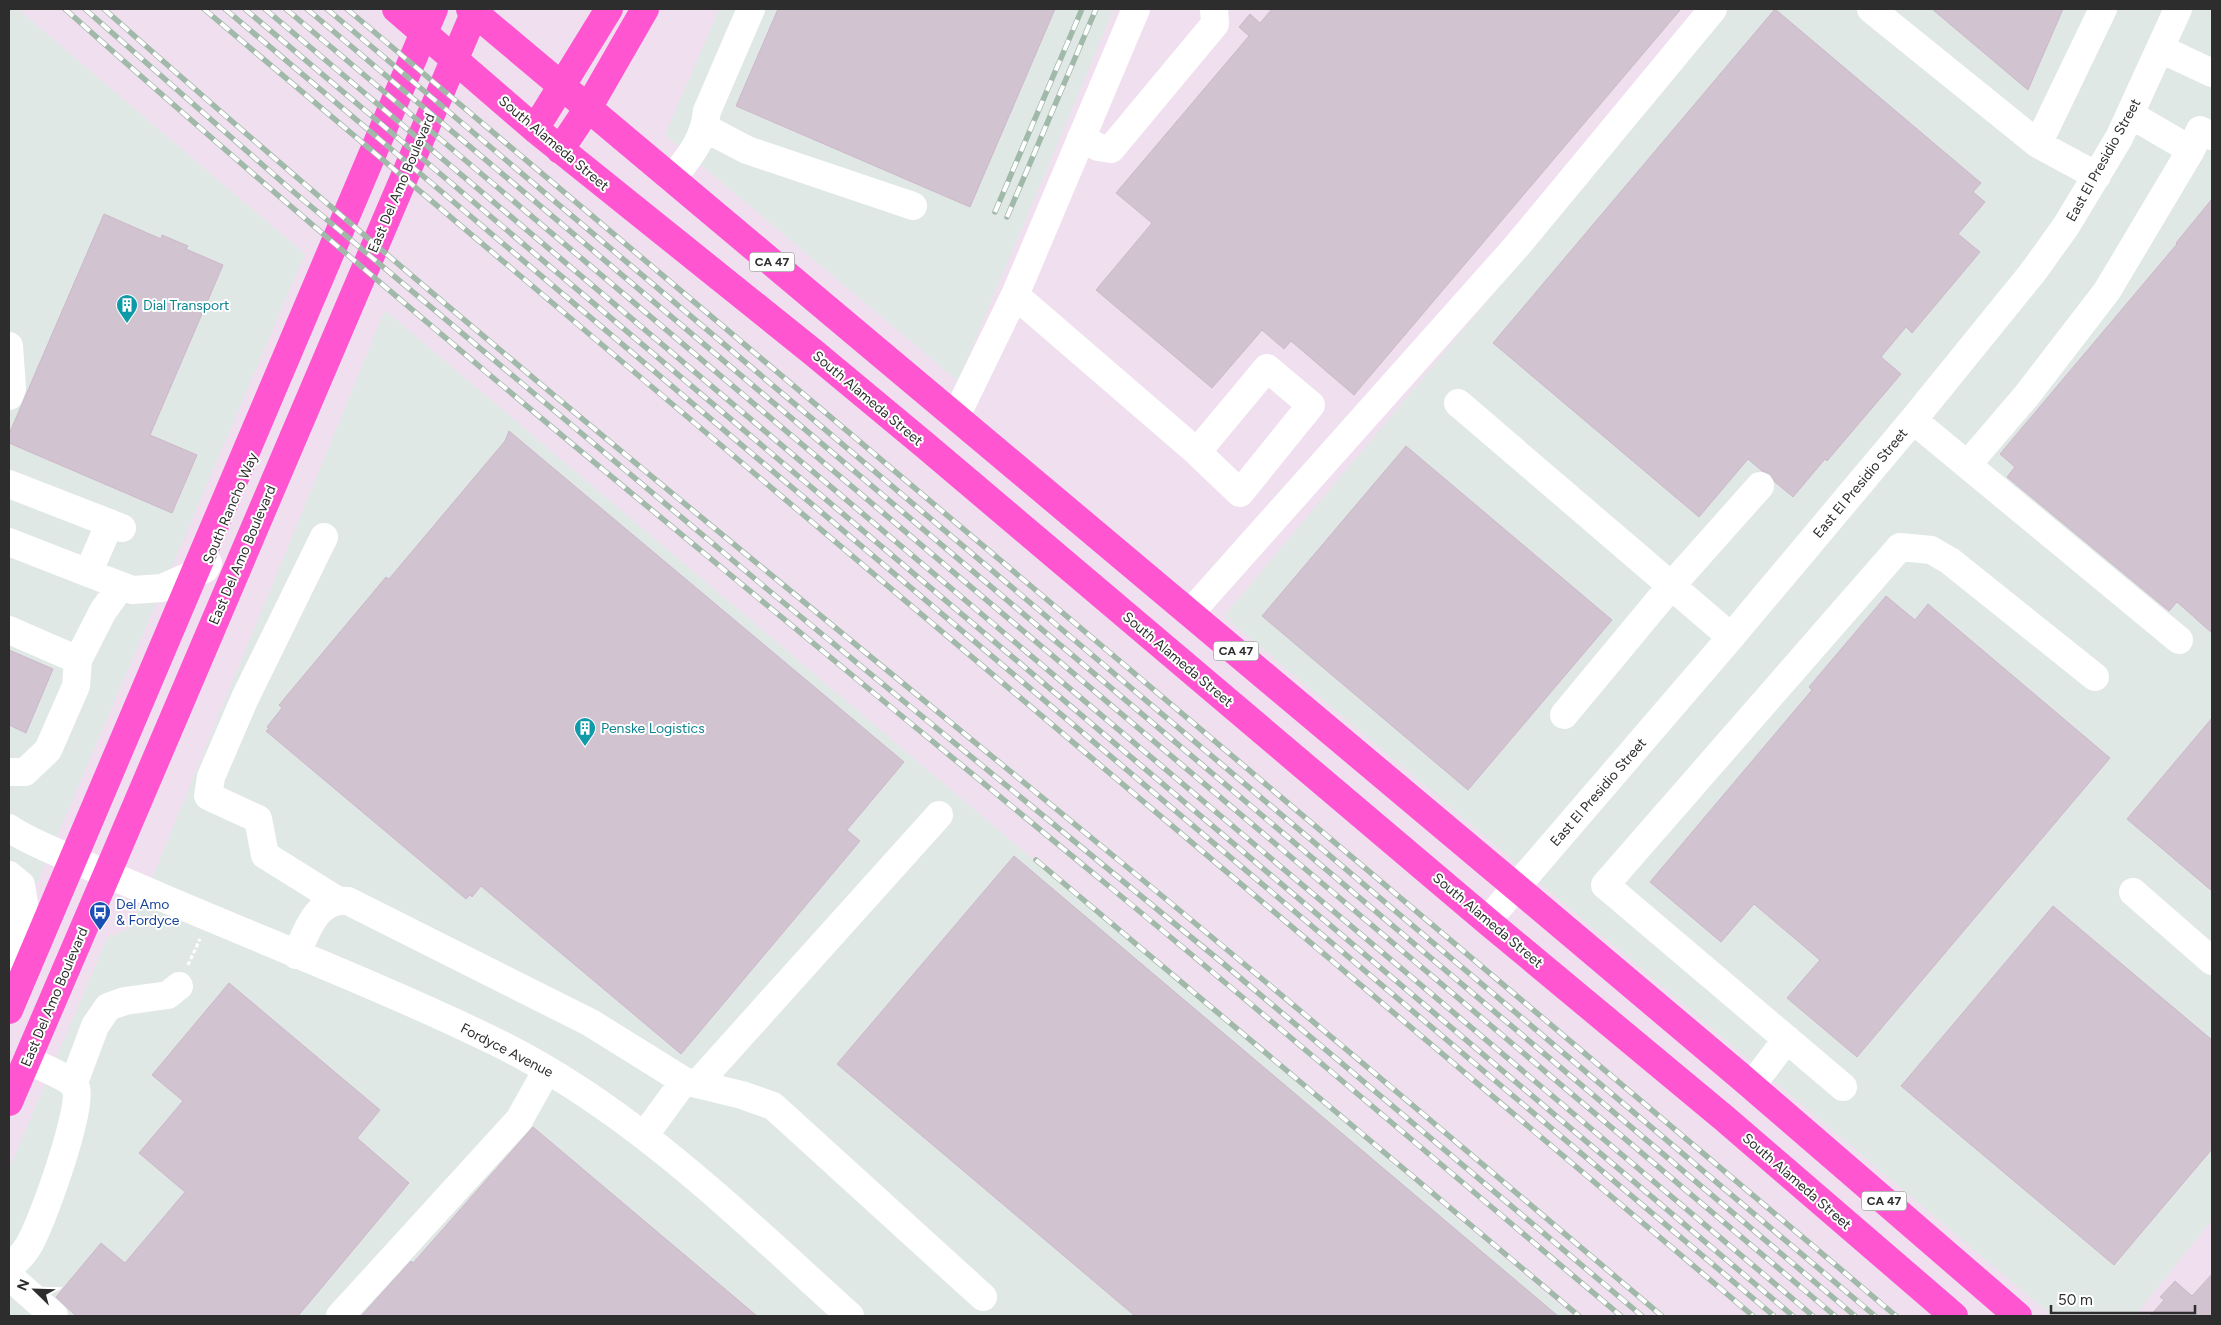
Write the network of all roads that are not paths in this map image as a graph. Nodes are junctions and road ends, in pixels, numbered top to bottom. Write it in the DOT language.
graph roads {
  1 [pos="396,9"];
  2 [pos="434,9"];
  3 [pos="470,9"];
  4 [pos="476,9"];
  5 [pos="609,9"];
  6 [pos="645,9"];
  7 [pos="751,9"];
  8 [pos="1136,9"];
  9 [pos="1214,9"];
  10 [pos="1713,9"];
  11 [pos="1871,9"];
  12 [pos="2104,9"];
  13 [pos="2178,9"];
  14 [pos="2161,49"];
  15 [pos="2212,73"];
  16 [pos="563,86"];
  17 [pos="588,108"];
  18 [pos="2130,115"];
  19 [pos="705,128"];
  20 [pos="535,130"];
  21 [pos="1081,138"];
  22 [pos="2038,144"];
  23 [pos="560,150"];
  24 [pos="2195,152"];
  25 [pos="2097,176"];
  26 [pos="672,179"];
  27 [pos="913,206"];
  28 [pos="1015,295"];
  29 [pos="9,346"];
  30 [pos="294,367"];
  31 [pos="9,396"];
  32 [pos="1458,403"];
  33 [pos="956,416"];
  34 [pos="1913,420"];
  35 [pos="926,446"];
  36 [pos="1197,452"];
  37 [pos="1968,464"];
  38 [pos="9,484"];
  39 [pos="1760,486"];
  40 [pos="324,537"];
  41 [pos="9,542"];
  42 [pos="88,573"];
  43 [pos="121,586"];
  44 [pos="1671,586"];
  45 [pos="1190,612"];
  46 [pos="9,630"];
  47 [pos="1731,637"];
  48 [pos="2179,640"];
  49 [pos="78,660"];
  50 [pos="2095,677"];
  51 [pos="1564,715"];
  52 [pos="9,772"];
  53 [pos="939,815"];
  54 [pos="9,828"];
  55 [pos="73,860"];
  56 [pos="108,874"];
  57 [pos="9,875"];
  58 [pos="1516,887"];
  59 [pos="2133,892"];
  60 [pos="337,900"];
  61 [pos="1487,921"];
  62 [pos="296,955"];
  63 [pos="2212,961"];
  64 [pos="21,981"];
  65 [pos="179,986"];
  66 [pos="9,1010"];
  67 [pos="1787,1039"];
  68 [pos="27,1060"];
  69 [pos="547,1070"];
  70 [pos="690,1083"];
  71 [pos="73,1085"];
  72 [pos="1751,1086"];
  73 [pos="1844,1087"];
  74 [pos="9,1102"];
  75 [pos="1724,1118"];
  76 [pos="644,1136"];
  77 [pos="9,1268"];
  78 [pos="9,1276"];
  79 [pos="983,1297"];
  80 [pos="54,1316"];
  81 [pos="340,1316"];
  82 [pos="850,1316"];
  83 [pos="1954,1316"];
  84 [pos="2018,1316"];
  1 -- 20 [label="main road, South Alameda Street / CA 47"];
  2 -- 55 [label="main road"];
  3 -- 16 [label="main road, CA 47"];
  4 -- 56 [label="main road, East Del Amo Boulevard"];
  5 -- 16 [label="main road"];
  6 -- 17 [label="main road"];
  7 -- 19 [label="street"];
  8 -- 21 [label="street"];
  9 -- 21 [label="street"];
  10 -- 45 [label="street"];
  11 -- 22 [label="street"];
  12 -- 22 [label="street"];
  13 -- 14 [label="street, East El Presidio Street"];
  14 -- 15 [label="street"];
  14 -- 18 [label="street, East El Presidio Street"];
  16 -- 17 [label="main road, CA 47"];
  16 -- 20 [label="main road"];
  17 -- 23 [label="main road"];
  17 -- 26 [label="main road, CA 47"];
  18 -- 24 [label="street"];
  18 -- 25 [label="street, East El Presidio Street"];
  19 -- 26 [label="street"];
  19 -- 27 [label="street"];
  20 -- 23 [label="main road, South Alameda Street / CA 47"];
  21 -- 28 [label="street"];
  22 -- 25 [label="street"];
  23 -- 35 [label="main road, South Alameda Street / CA 47"];
  24 -- 37 [label="street"];
  25 -- 34 [label="street, East El Presidio Street"];
  26 -- 33 [label="main road, CA 47"];
  28 -- 33 [label="street"];
  28 -- 36 [label="street"];
  29 -- 31 [label="street"];
  30 -- 43 [label="street, South Rancho Way"];
  32 -- 44 [label="street"];
  33 -- 35 [label="main road"];
  33 -- 45 [label="main road, CA 47"];
  34 -- 37 [label="street"];
  34 -- 47 [label="street, East El Presidio Street"];
  35 -- 61 [label="main road, South Alameda Street / CA 47"];
  37 -- 48 [label="street"];
  38 -- 42 [label="street"];
  39 -- 44 [label="street"];
  40 -- 60 [label="street"];
  41 -- 42 [label="street, South Rancho Way"];
  42 -- 43 [label="street, South Rancho Way"];
  43 -- 49 [label="street"];
  44 -- 47 [label="street"];
  44 -- 51 [label="street"];
  45 -- 58 [label="main road, CA 47"];
  46 -- 49 [label="street"];
  47 -- 58 [label="street, East El Presidio Street"];
  49 -- 52 [label="street"];
  50 -- 67 [label="street"];
  53 -- 70 [label="street"];
  54 -- 55 [label="street, Fordyce Avenue"];
  55 -- 56 [label="street, Fordyce Avenue"];
  55 -- 64 [label="main road"];
  56 -- 62 [label="street, Fordyce Avenue"];
  56 -- 68 [label="main road, East Del Amo Boulevard"];
  57 -- 64 [label="street"];
  58 -- 61 [label="street, East El Presidio Street"];
  58 -- 72 [label="main road, CA 47"];
  59 -- 63 [label="street"];
  60 -- 62 [label="street"];
  60 -- 70 [label="street"];
  61 -- 75 [label="main road, South Alameda Street / CA 47"];
  62 -- 69 [label="street, Fordyce Avenue"];
  64 -- 66 [label="main road"];
  65 -- 71 [label="street"];
  67 -- 72 [label="street"];
  67 -- 73 [label="street"];
  68 -- 71 [label="street"];
  68 -- 74 [label="main road, East Del Amo Boulevard"];
  69 -- 76 [label="street, Fordyce Avenue"];
  69 -- 81 [label="street"];
  70 -- 76 [label="street"];
  70 -- 79 [label="street"];
  71 -- 77 [label="street"];
  72 -- 75 [label="main road"];
  72 -- 84 [label="main road, CA 47"];
  75 -- 83 [label="main road, South Alameda Street / CA 47"];
  76 -- 82 [label="street, Fordyce Avenue"];
  78 -- 80 [label="street"];
}
